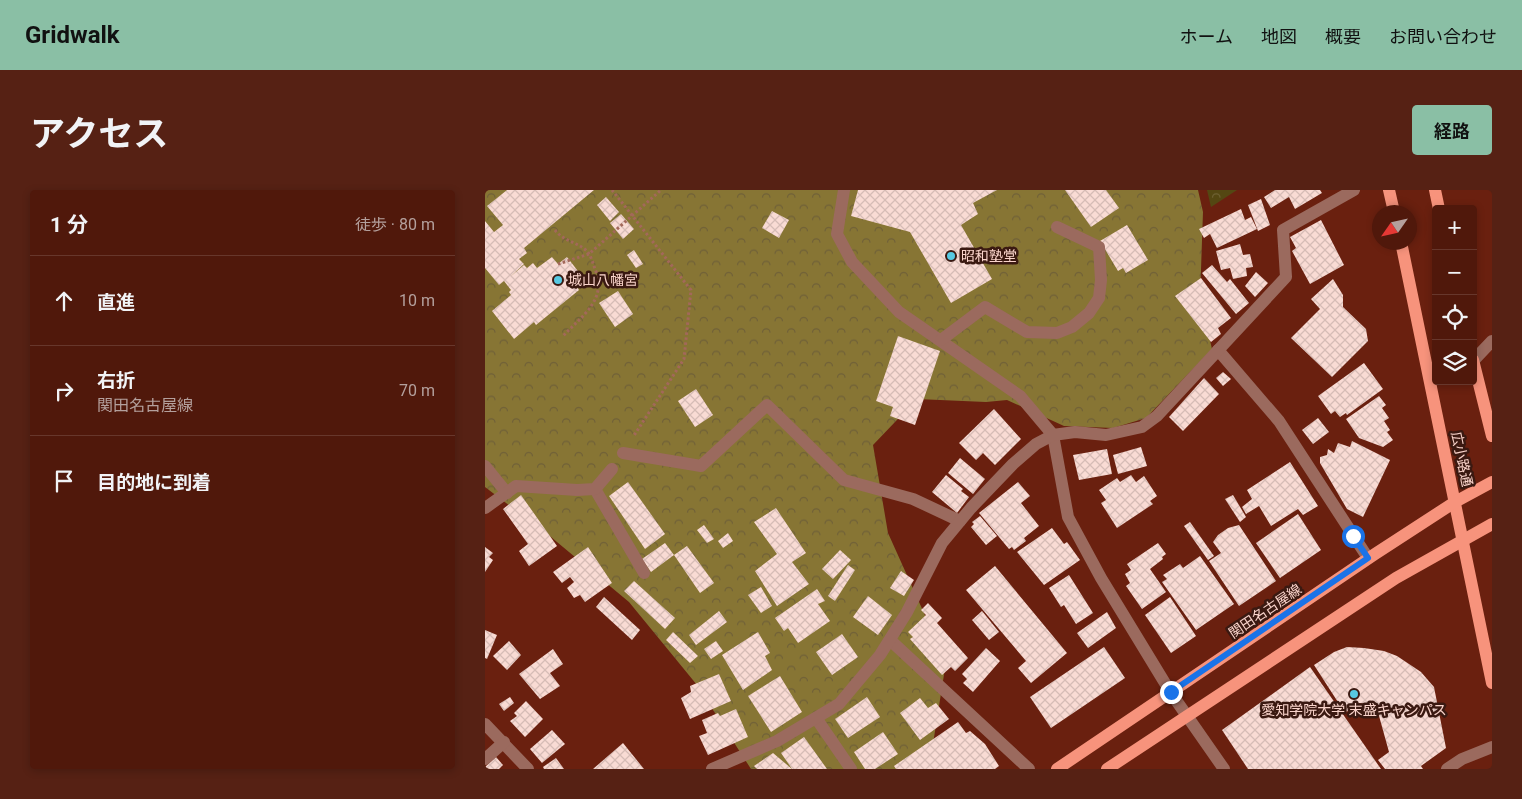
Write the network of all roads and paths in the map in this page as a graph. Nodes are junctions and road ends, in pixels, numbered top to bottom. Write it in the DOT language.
graph roads {
  1 [pos="613,190"];
  2 [pos="661,190"];
  3 [pos="844,190"];
  4 [pos="1354,190"];
  5 [pos="1389,190"];
  6 [pos="1435,190"];
  7 [pos="1392,205"];
  8 [pos="1438,205"];
  9 [pos="633,215"];
  10 [pos="1057,227"];
  11 [pos="555,230"];
  12 [pos="1403,250"];
  13 [pos="589,254"];
  14 [pos="558,264"];
  15 [pos="563,336"];
  16 [pos="941,340"];
  17 [pos="1492,341"];
  18 [pos="1219,350"];
  19 [pos="1477,356"];
  20 [pos="1477,376"];
  21 [pos="1053,435"];
  22 [pos="1492,436"];
  23 [pos="623,453"];
  24 [pos="485,466"];
  25 [pos="612,469"];
  26 [pos="1492,482"];
  27 [pos="595,489"];
  28 [pos="507,493"];
  29 [pos="1455,502"];
  30 [pos="485,508"];
  31 [pos="960,521"];
  32 [pos="1492,524"];
  33 [pos="1462,540"];
  34 [pos="1368,558"];
  35 [pos="644,573"];
  36 [pos="890,640"];
  37 [pos="1492,682"];
  38 [pos="1171,692"];
  39 [pos="1187,715"];
  40 [pos="816,718"];
  41 [pos="485,724"];
  42 [pos="504,742"];
  43 [pos="1492,747"];
  44 [pos="485,759"];
  45 [pos="528,769"];
  46 [pos="712,769"];
  47 [pos="851,769"];
  48 [pos="1029,769"];
  49 [pos="1057,769"];
  50 [pos="1107,769"];
  51 [pos="1224,769"];
  52 [pos="1447,769"];
  1 -- 9 [label="path"];
  2 -- 9 [label="path"];
  3 -- 16 [label="street"];
  4 -- 18 [label="street"];
  5 -- 7 [label="main road"];
  6 -- 8 [label="main road"];
  9 -- 13 [label="path"];
  9 -- 23 [label="path"];
  10 -- 16 [label="street"];
  11 -- 13 [label="path"];
  12 -- 29 [label="main road, 広小路通"];
  13 -- 14 [label="path"];
  13 -- 15 [label="path"];
  16 -- 21 [label="street"];
  17 -- 19 [label="street"];
  18 -- 21 [label="street"];
  18 -- 34 [label="street"];
  20 -- 22 [label="main road"];
  21 -- 31 [label="street"];
  21 -- 38 [label="street"];
  23 -- 31 [label="street"];
  24 -- 28 [label="street"];
  25 -- 27 [label="street"];
  26 -- 29 [label="main road, 関田名古屋線"];
  27 -- 28 [label="street"];
  27 -- 35 [label="street"];
  28 -- 30 [label="street"];
  29 -- 33 [label="main road, 広小路通"];
  29 -- 34 [label="main road, 関田名古屋線"];
  31 -- 36 [label="street"];
  32 -- 33 [label="main road"];
  33 -- 37 [label="main road, 広小路通"];
  33 -- 39 [label="main road"];
  34 -- 38 [label="main road, 関田名古屋線"];
  36 -- 40 [label="street"];
  36 -- 48 [label="street"];
  38 -- 39 [label="street"];
  38 -- 49 [label="main road, 関田名古屋線"];
  39 -- 50 [label="main road"];
  39 -- 51 [label="street"];
  40 -- 46 [label="street"];
  40 -- 47 [label="street"];
  41 -- 42 [label="street"];
  42 -- 44 [label="street"];
  42 -- 45 [label="street"];
  43 -- 52 [label="street"];
}
